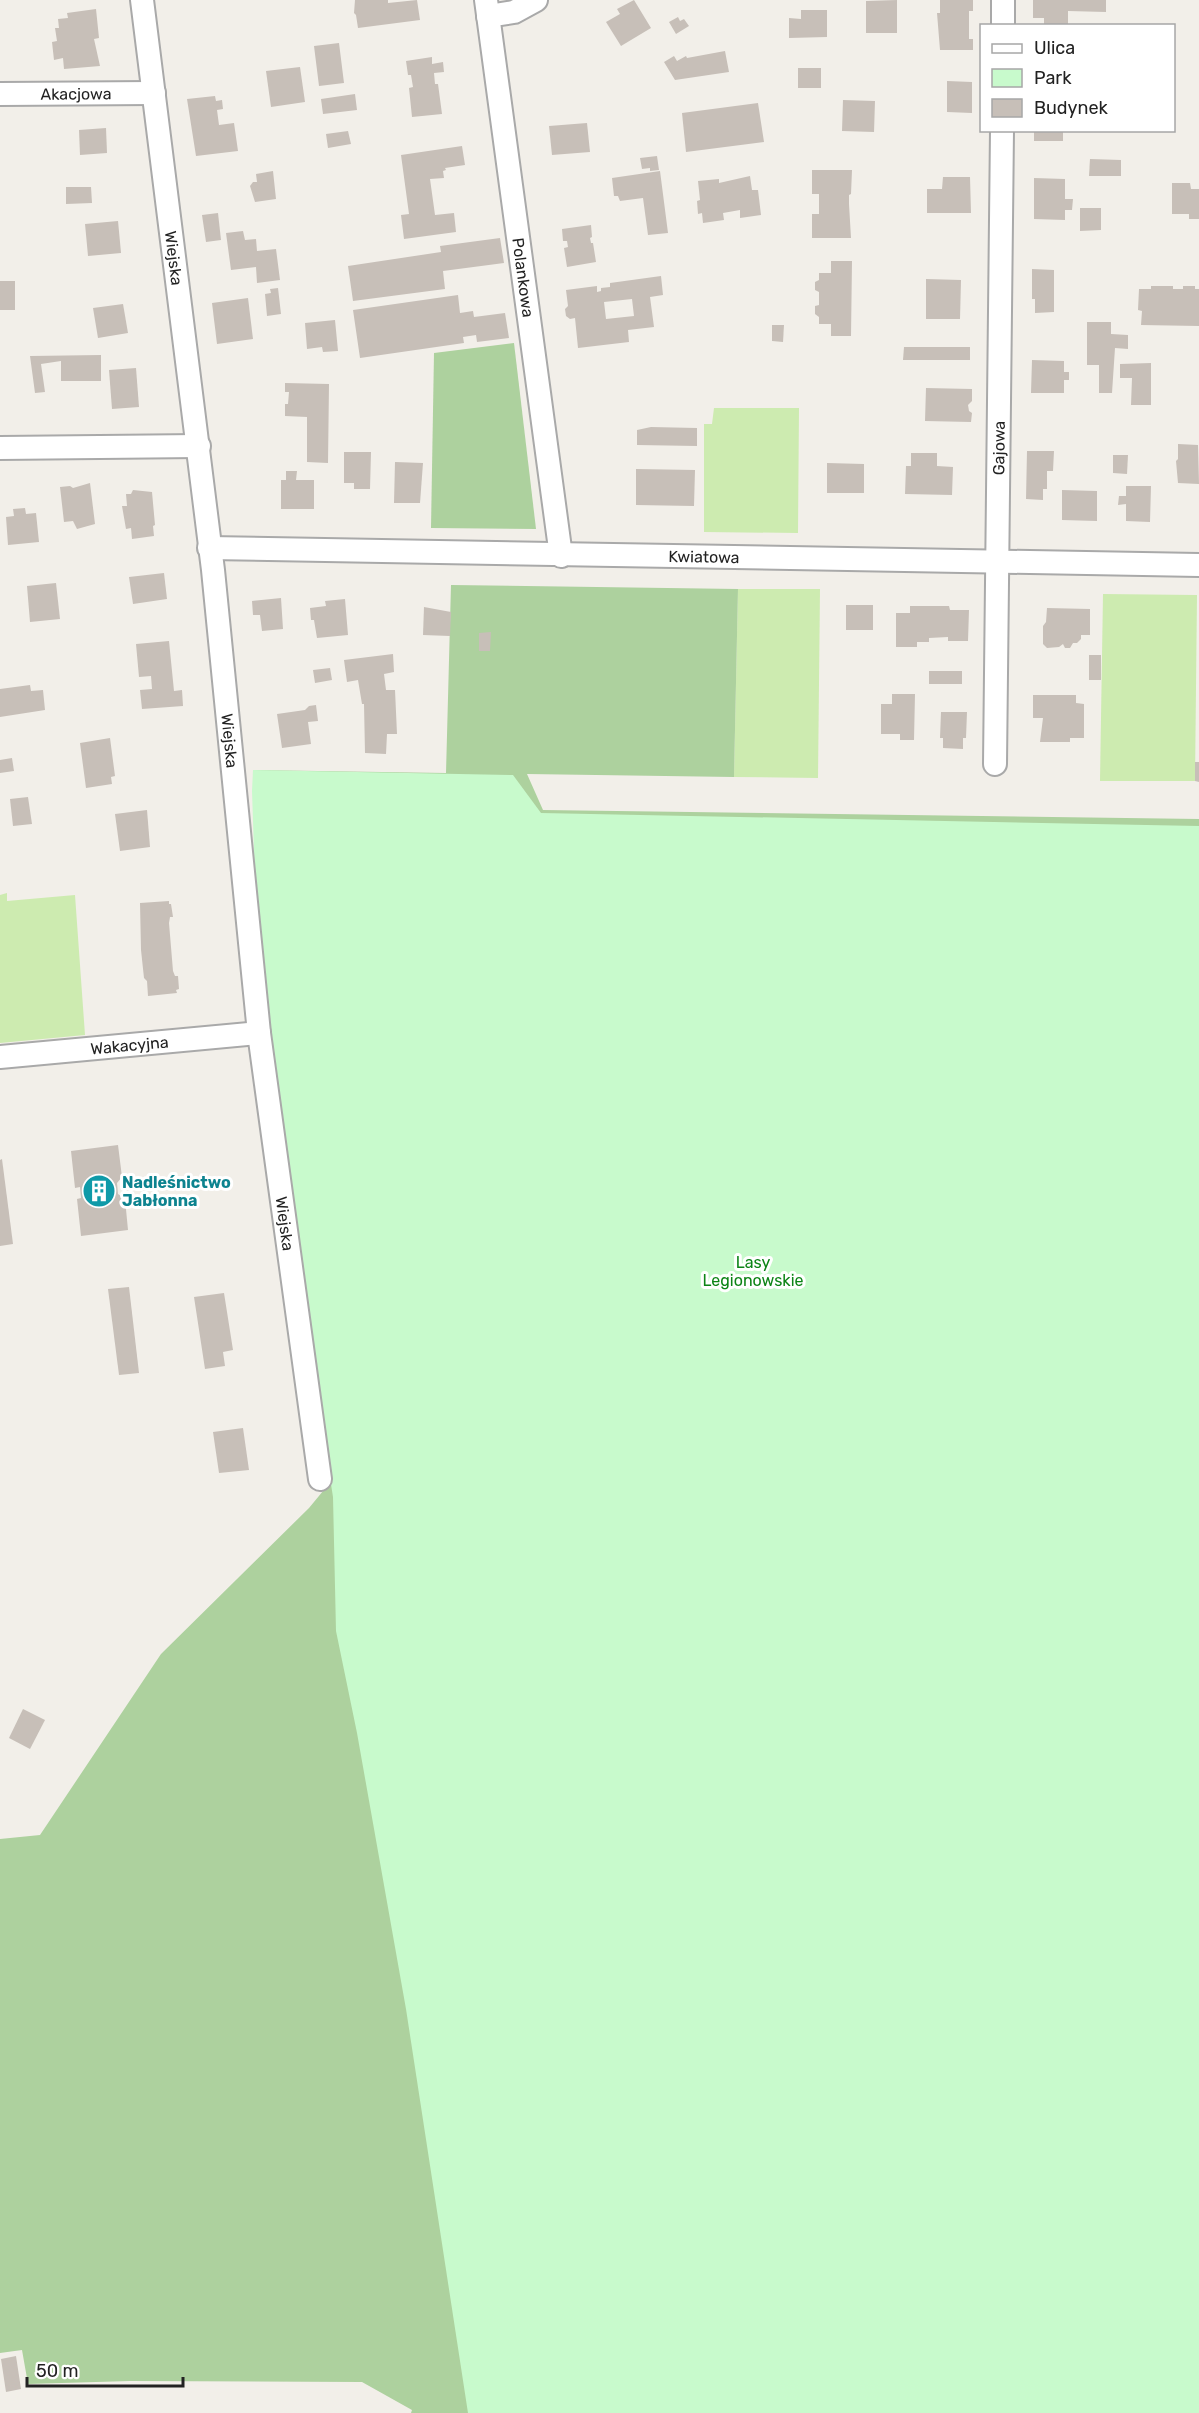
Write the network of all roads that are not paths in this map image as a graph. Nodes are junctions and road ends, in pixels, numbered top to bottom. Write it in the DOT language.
graph roads {
  1 [pos="142,0"];
  2 [pos="536,0"];
  3 [pos="1003,0"];
  4 [pos="487,8"];
  5 [pos="1003,24"];
  6 [pos="154,93"];
  7 [pos="0,94"];
  8 [pos="1002,132"];
  9 [pos="199,446"];
  10 [pos="0,448"];
  11 [pos="209,548"];
  12 [pos="561,556"];
  13 [pos="998,561"];
  14 [pos="1199,565"];
  15 [pos="995,764"];
  16 [pos="259,1033"];
  17 [pos="0,1057"];
  18 [pos="320,1479"];
  1 -- 6 [label="street, Wiejska"];
  2 -- 4 [label="street"];
  3 -- 5 [label="street"];
  4 -- 12 [label="street, Polankowa"];
  6 -- 7 [label="street, Akacjowa"];
  6 -- 9 [label="street, Wiejska"];
  8 -- 13 [label="street, Gajowa"];
  9 -- 10 [label="street"];
  9 -- 11 [label="street, Wiejska"];
  11 -- 12 [label="street, Kwiatowa"];
  11 -- 16 [label="street, Wiejska"];
  12 -- 13 [label="street, Kwiatowa"];
  13 -- 14 [label="street, Kwiatowa"];
  13 -- 15 [label="street, Gajowa"];
  16 -- 17 [label="street, Wakacyjna"];
  16 -- 18 [label="street, Wiejska"];
}
